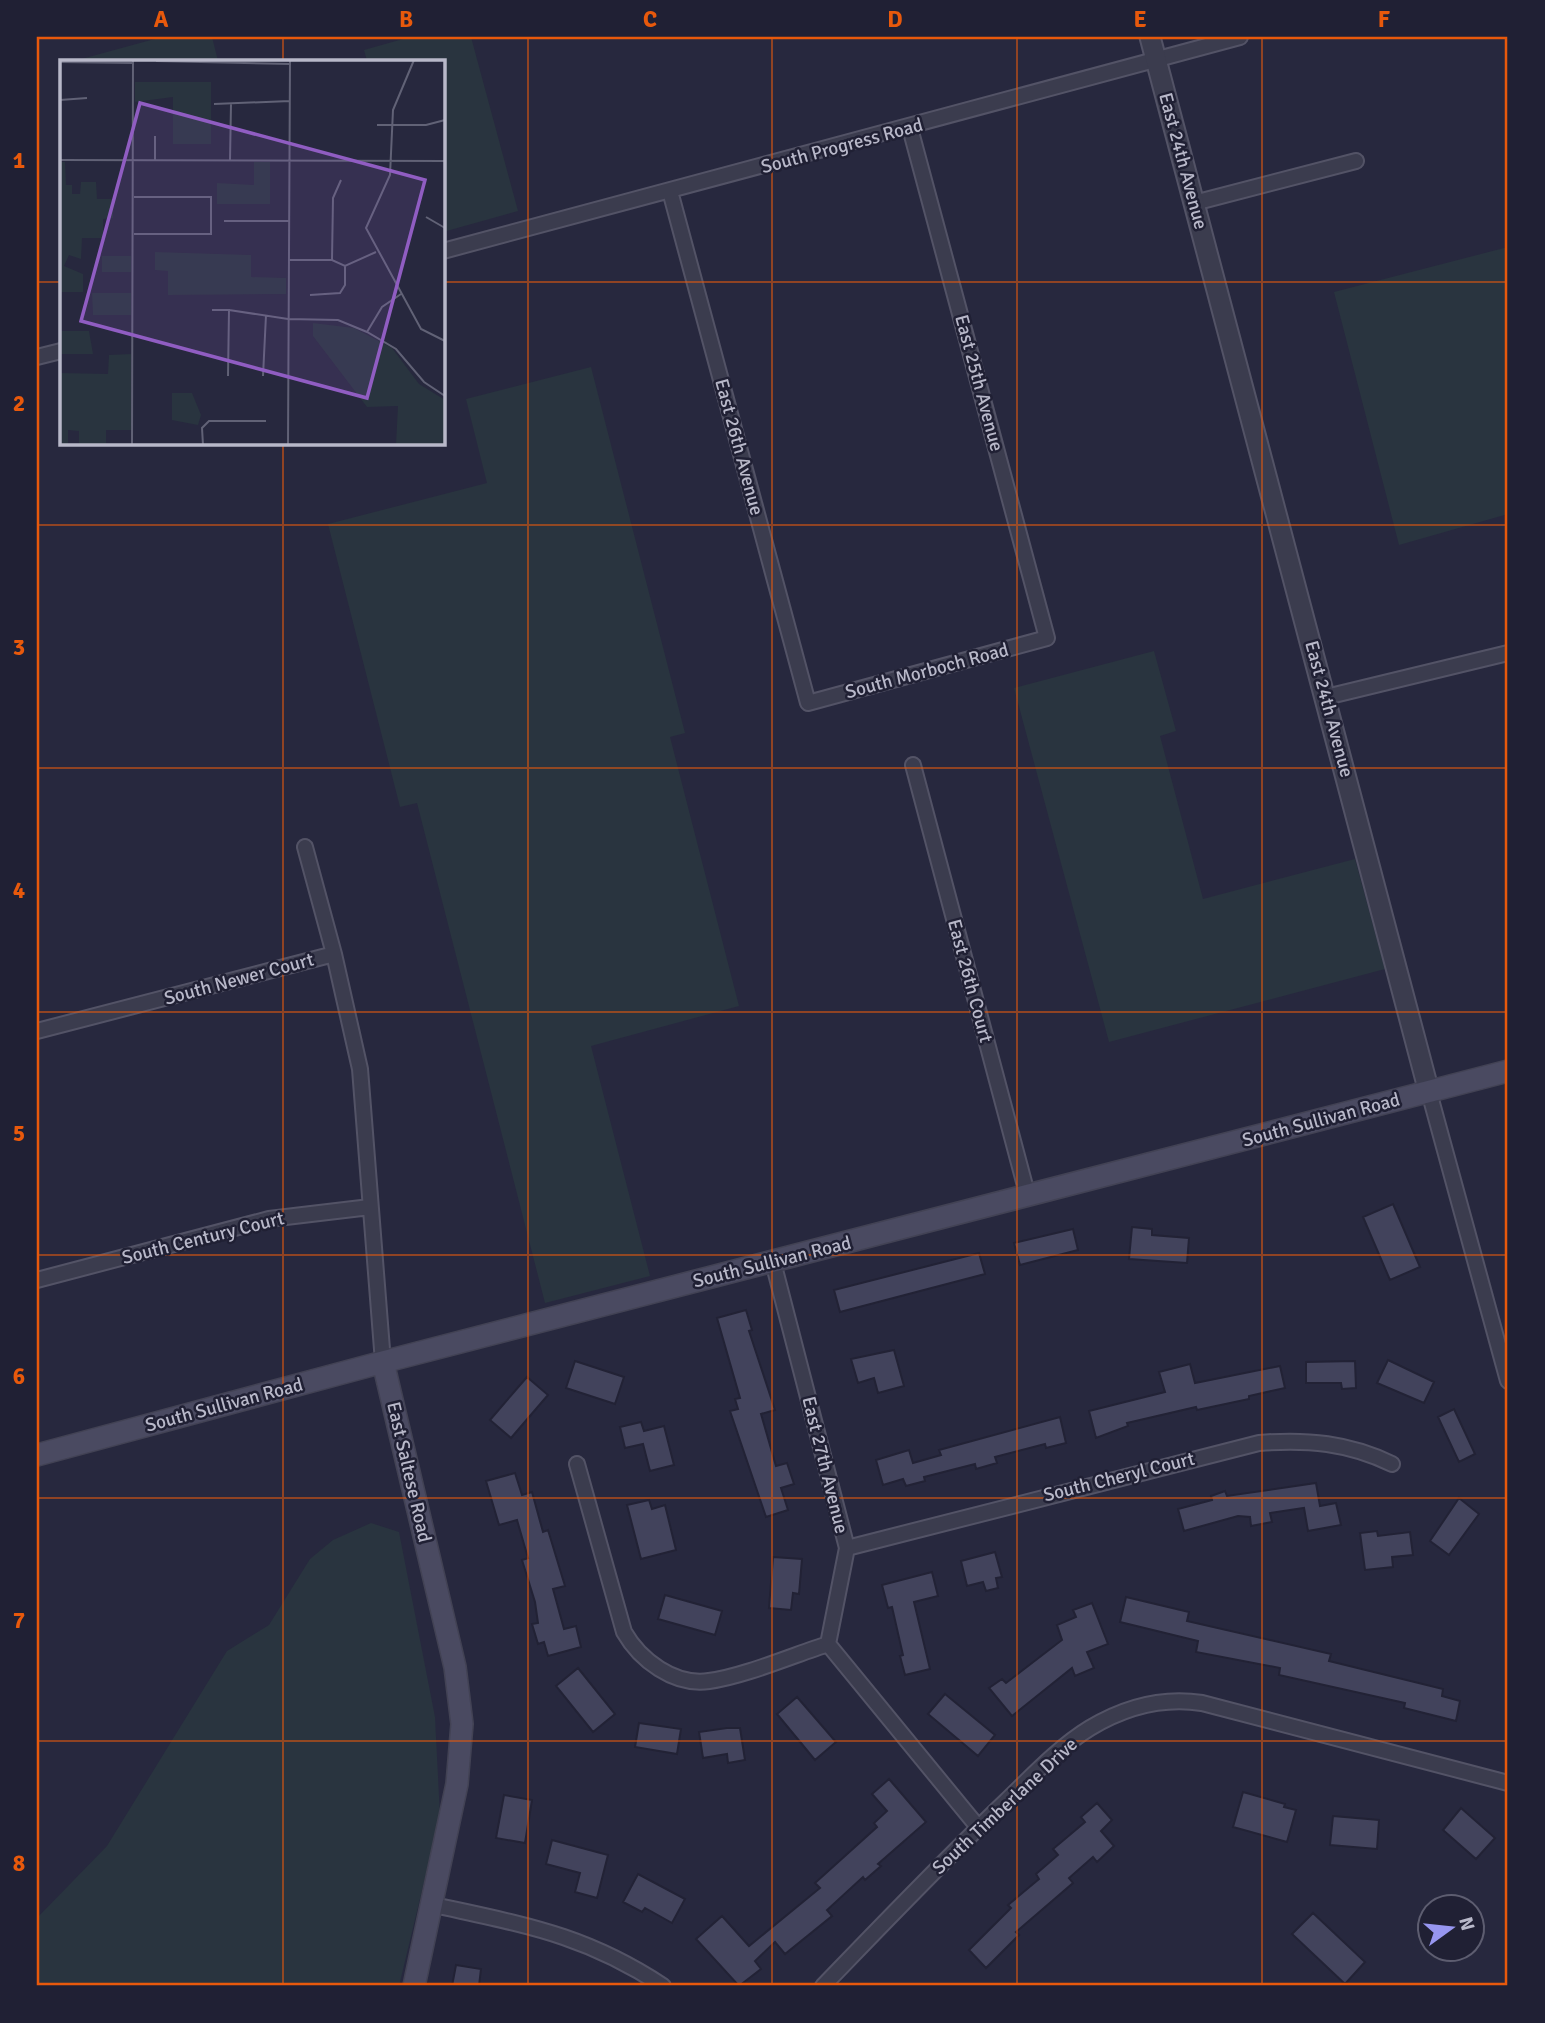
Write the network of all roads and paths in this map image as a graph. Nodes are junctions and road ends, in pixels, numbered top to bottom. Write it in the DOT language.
graph roads {
  1 [pos="1150,37"];
  2 [pos="1240,37"];
  3 [pos="1156,59"];
  4 [pos="910,128"];
  5 [pos="1356,160"];
  6 [pos="670,191"];
  7 [pos="1194,204"];
  8 [pos="444,251"];
  9 [pos="60,351"];
  10 [pos="37,357"];
  11 [pos="1047,638"];
  12 [pos="1508,653"];
  13 [pos="1326,697"];
  14 [pos="808,703"];
  15 [pos="913,765"];
  16 [pos="305,847"];
  17 [pos="334,954"];
  18 [pos="37,1031"];
  19 [pos="1508,1071"];
  20 [pos="1429,1092"];
  21 [pos="1028,1197"];
  22 [pos="370,1207"];
  23 [pos="773,1262"];
  24 [pos="37,1280"];
  25 [pos="383,1362"];
  26 [pos="1508,1381"];
  27 [pos="37,1455"];
  28 [pos="577,1464"];
  29 [pos="1392,1464"];
  30 [pos="846,1548"];
  31 [pos="828,1644"];
  32 [pos="1508,1783"];
  33 [pos="978,1827"];
  34 [pos="434,1905"];
  35 [pos="414,1986"];
  36 [pos="663,1986"];
  37 [pos="823,1986"];
  1 -- 3 [label="street, East 24th Avenue"];
  2 -- 3 [label="street, South Progress Road"];
  3 -- 4 [label="street, South Progress Road"];
  3 -- 7 [label="street, East 24th Avenue"];
  4 -- 6 [label="street, South Progress Road"];
  4 -- 11 [label="street, East 25th Avenue"];
  5 -- 7 [label="street"];
  6 -- 8 [label="street, South Progress Road"];
  6 -- 14 [label="street, East 26th Avenue"];
  7 -- 13 [label="street, East 24th Avenue"];
  9 -- 10 [label="street"];
  11 -- 14 [label="street, South Morboch Road"];
  12 -- 13 [label="street"];
  13 -- 20 [label="street, East 24th Avenue"];
  15 -- 21 [label="street, East 26th Court"];
  16 -- 17 [label="street, South Newer Court"];
  17 -- 18 [label="street, South Newer Court"];
  17 -- 22 [label="street, East Saltese Road"];
  19 -- 20 [label="main road, South Sullivan Road"];
  20 -- 21 [label="main road, South Sullivan Road"];
  20 -- 26 [label="street, East 24th Avenue"];
  21 -- 23 [label="main road, South Sullivan Road"];
  22 -- 24 [label="street, South Century Court"];
  22 -- 25 [label="street, East Saltese Road"];
  23 -- 25 [label="main road, South Sullivan Road"];
  23 -- 30 [label="street, East 27th Avenue"];
  25 -- 27 [label="main road, South Sullivan Road"];
  25 -- 34 [label="main road, East Saltese Road"];
  28 -- 31 [label="street"];
  29 -- 30 [label="street, South Cheryl Court"];
  30 -- 31 [label="street, East 27th Avenue"];
  31 -- 33 [label="street"];
  32 -- 33 [label="street, South Timberlane Drive"];
  33 -- 37 [label="street, South Timberlane Drive"];
  34 -- 35 [label="main road, East Saltese Road"];
  34 -- 36 [label="street"];
}
